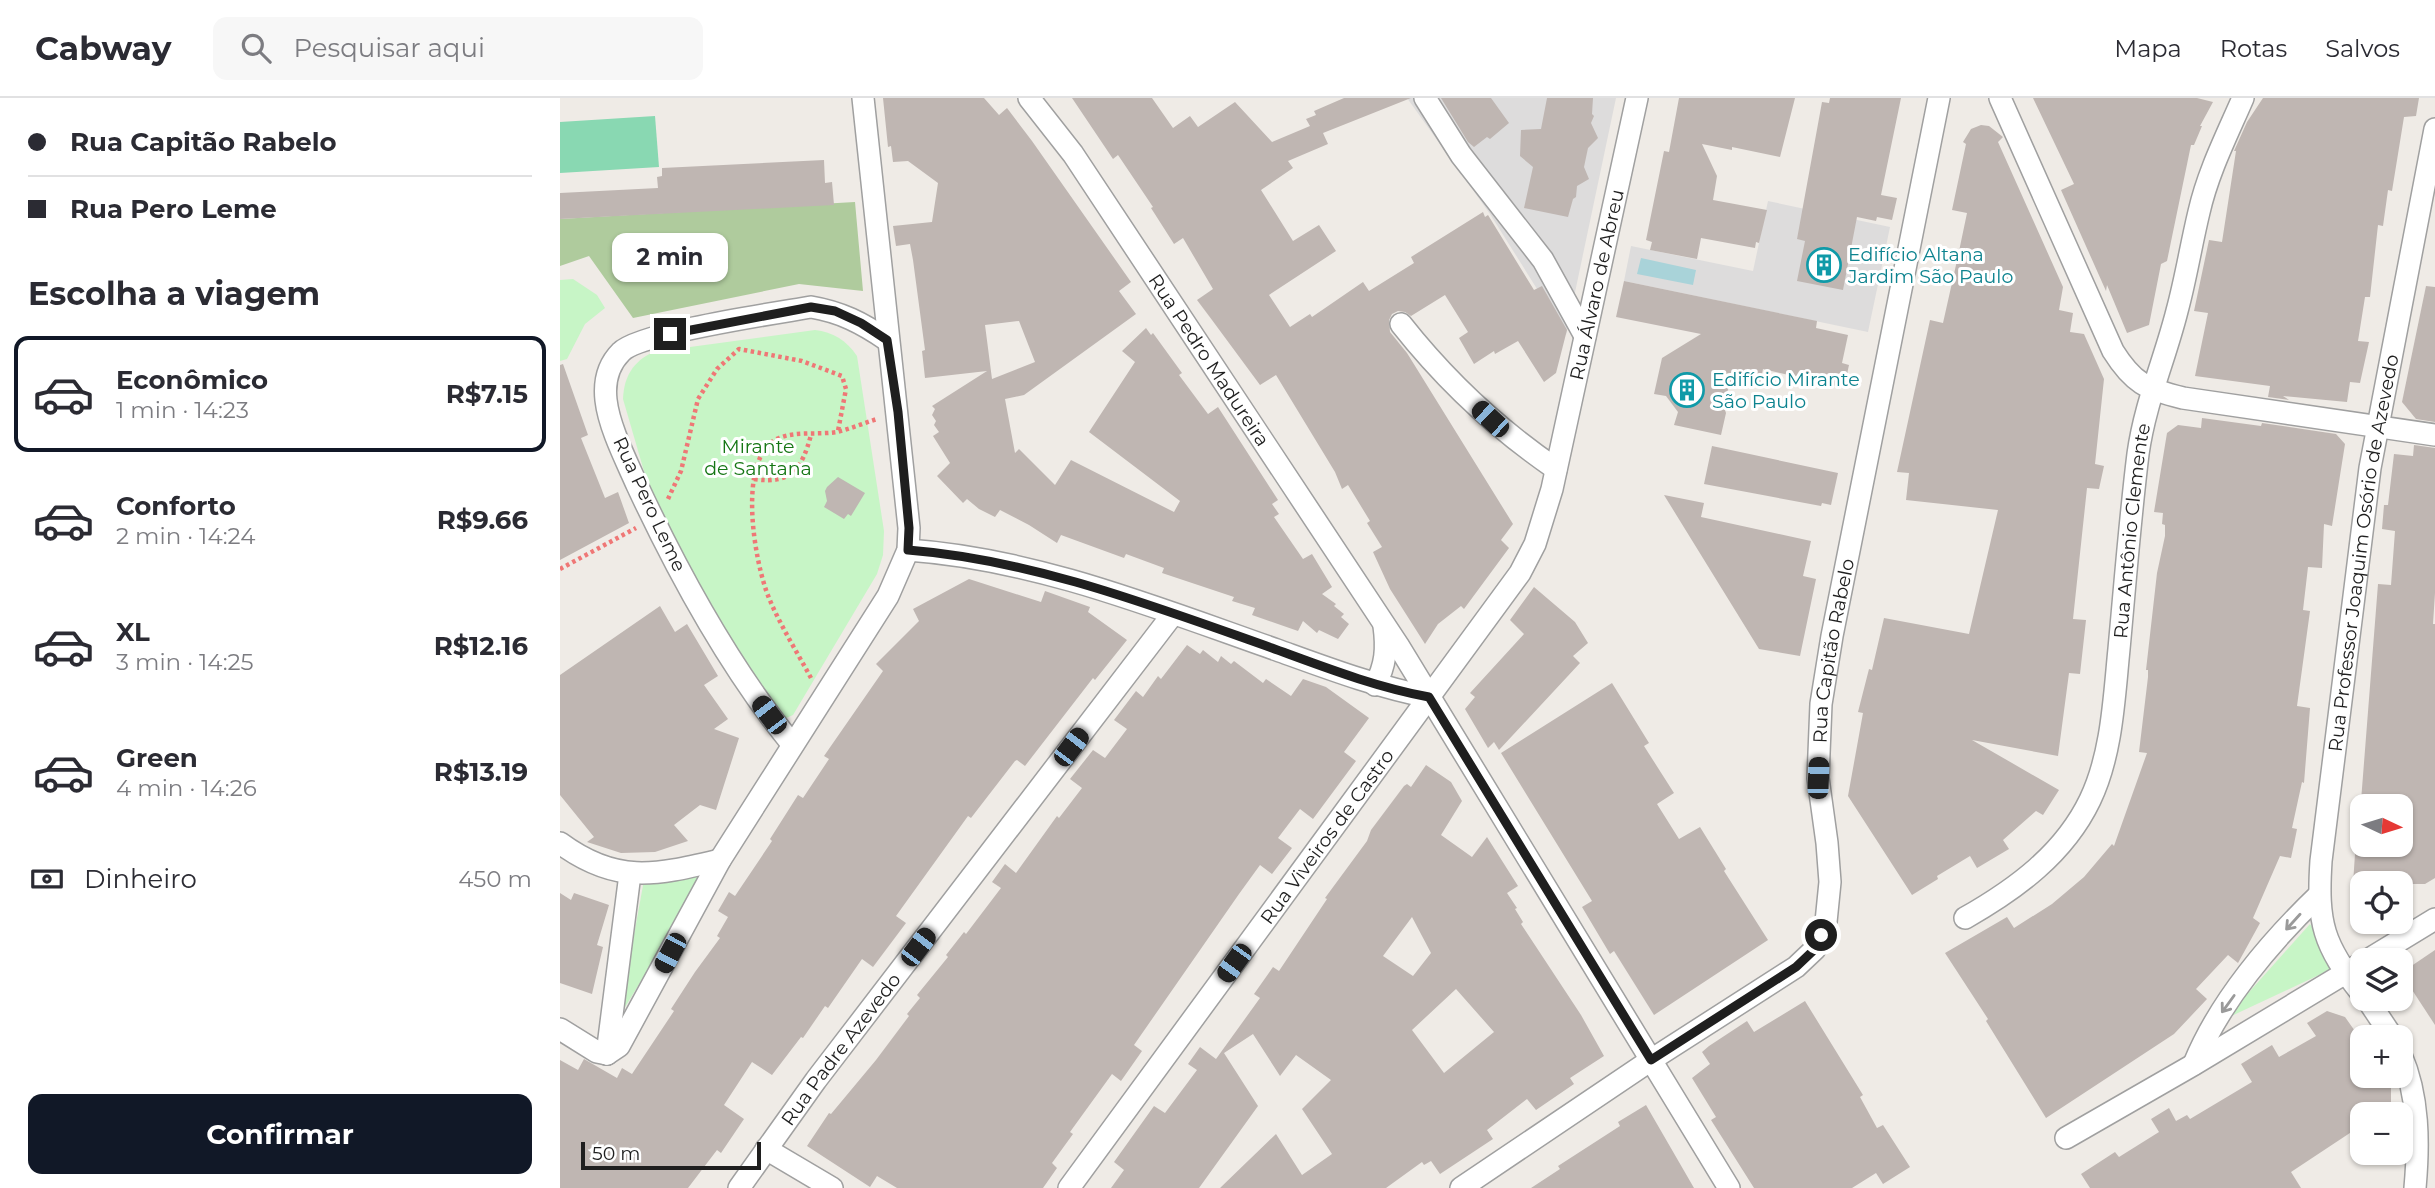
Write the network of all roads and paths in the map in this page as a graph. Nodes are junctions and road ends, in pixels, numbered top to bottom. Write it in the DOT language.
graph roads {
  1 [pos="863,98"];
  2 [pos="1028,98"];
  3 [pos="1425,98"];
  4 [pos="1637,98"];
  5 [pos="1939,98"];
  6 [pos="2000,98"];
  7 [pos="2243,98"];
  8 [pos="2435,129"];
  9 [pos="1401,324"];
  10 [pos="1585,336"];
  11 [pos="887,340"];
  12 [pos="2151,390"];
  13 [pos="898,412"];
  14 [pos="2377,428"];
  15 [pos="838,431"];
  16 [pos="811,435"];
  17 [pos="2435,435"];
  18 [pos="1556,469"];
  19 [pos="754,479"];
  20 [pos="653,519"];
  21 [pos="908,550"];
  22 [pos="560,569"];
  23 [pos="1173,614"];
  24 [pos="1384,626"];
  25 [pos="1375,685"];
  26 [pos="1429,697"];
  27 [pos="823,699"];
  28 [pos="792,744"];
  29 [pos="560,843"];
  30 [pos="720,860"];
  31 [pos="630,874"];
  32 [pos="2319,895"];
  33 [pos="1965,918"];
  34 [pos="2435,919"];
  35 [pos="2387,948"];
  36 [pos="2350,958"];
  37 [pos="2350,971"];
  38 [pos="560,1029"];
  39 [pos="607,1054"];
  40 [pos="1651,1060"];
  41 [pos="2193,1065"];
  42 [pos="2411,1088"];
  43 [pos="2066,1138"];
  44 [pos="766,1149"];
  45 [pos="739,1188"];
  46 [pos="832,1188"];
  47 [pos="1069,1188"];
  48 [pos="1461,1188"];
  49 [pos="1729,1188"];
  50 [pos="2415,1188"];
  1 -- 11 [label="street"];
  2 -- 24 [label="street, Rua Pedro Madureira"];
  3 -- 10 [label="street"];
  4 -- 10 [label="street, Rua Álvaro de Abreu"];
  5 -- 40 [label="street, Rua Capitão Rabelo"];
  6 -- 12 [label="street"];
  7 -- 12 [label="street, Rua Antônio Clemente"];
  8 -- 14 [label="street, Rua Professor Joaquim Osório de Azevedo"];
  9 -- 18 [label="street"];
  10 -- 18 [label="street, Rua Álvaro de Abreu"];
  11 -- 13 [label="street"];
  11 -- 20 [label="street, Rua Pero Leme"];
  12 -- 14 [label="street"];
  12 -- 33 [label="street, Rua Antônio Clemente"];
  13 -- 15 [label="path"];
  13 -- 21 [label="street"];
  14 -- 17 [label="street"];
  14 -- 32 [label="street, Rua Professor Joaquim Osório de Azevedo"];
  15 -- 16 [label="path"];
  15 -- 20 [label="path"];
  16 -- 19 [label="path"];
  16 -- 19 [label="path"];
  18 -- 26 [label="street, Rua Viveiros de Castro"];
  19 -- 27 [label="path"];
  20 -- 22 [label="path"];
  20 -- 28 [label="street, Rua Pero Leme"];
  21 -- 23 [label="street"];
  21 -- 27 [label="street"];
  23 -- 25 [label="street"];
  23 -- 44 [label="street, Rua Padre Azevedo"];
  24 -- 25 [label="street"];
  24 -- 26 [label="street, Rua Pedro Madureira"];
  25 -- 26 [label="street"];
  26 -- 40 [label="street, Rua Pedro Madureira"];
  26 -- 47 [label="street, Rua Viveiros de Castro"];
  27 -- 28 [label="street"];
  28 -- 30 [label="street"];
  29 -- 31 [label="street"];
  30 -- 31 [label="street"];
  30 -- 39 [label="street"];
  31 -- 39 [label="street"];
  32 -- 36 [label="street, Rua Professor Joaquim Osório de Azevedo"];
  32 -- 41 [label="street, one-way"];
  34 -- 35 [label="street"];
  37 -- 41 [label="street"];
  38 -- 39 [label="street"];
  40 -- 48 [label="street, Rua Capitão Rabelo"];
  40 -- 49 [label="street, Rua Pedro Madureira"];
  41 -- 43 [label="street"];
  42 -- 50 [label="street"];
  44 -- 45 [label="street, Rua Padre Azevedo"];
  44 -- 46 [label="street"];
}
